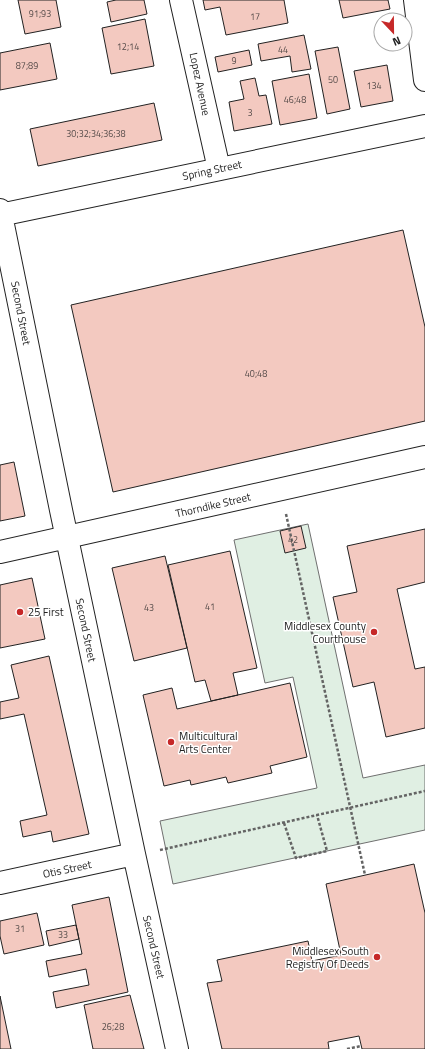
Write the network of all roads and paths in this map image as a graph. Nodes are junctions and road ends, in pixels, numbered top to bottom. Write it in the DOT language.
graph roads {
  1 [pos="181,0"];
  2 [pos="415,0"];
  3 [pos="425,80"];
  4 [pos="425,126"];
  5 [pos="219,169"];
  6 [pos="0,213"];
  7 [pos="425,457"];
  8 [pos="281,490"];
  9 [pos="66,538"];
  10 [pos="0,552"];
  11 [pos="425,791"];
  12 [pos="350,808"];
  13 [pos="317,815"];
  14 [pos="284,823"];
  15 [pos="160,850"];
  16 [pos="134,854"];
  17 [pos="366,875"];
  18 [pos="0,883"];
  19 [pos="361,1046"];
  20 [pos="177,1049"];
  21 [pos="347,1049"];
  1 -- 5 [label="street, Lopez Avenue"];
  2 -- 3 [label="street"];
  4 -- 5 [label="street, Spring Street"];
  5 -- 6 [label="street, Spring Street"];
  6 -- 9 [label="street, Second Street"];
  7 -- 8 [label="street, Thorndike Street"];
  8 -- 9 [label="street, Thorndike Street"];
  8 -- 12 [label="path"];
  9 -- 10 [label="street, Thorndike Street"];
  9 -- 16 [label="street, Second Street"];
  11 -- 12 [label="path"];
  12 -- 13 [label="path"];
  12 -- 17 [label="path"];
  13 -- 14 [label="path"];
  13 -- 14 [label="path"];
  14 -- 15 [label="path"];
  16 -- 18 [label="street, Otis Street"];
  16 -- 20 [label="street, Second Street"];
  19 -- 21 [label="path"];
}
